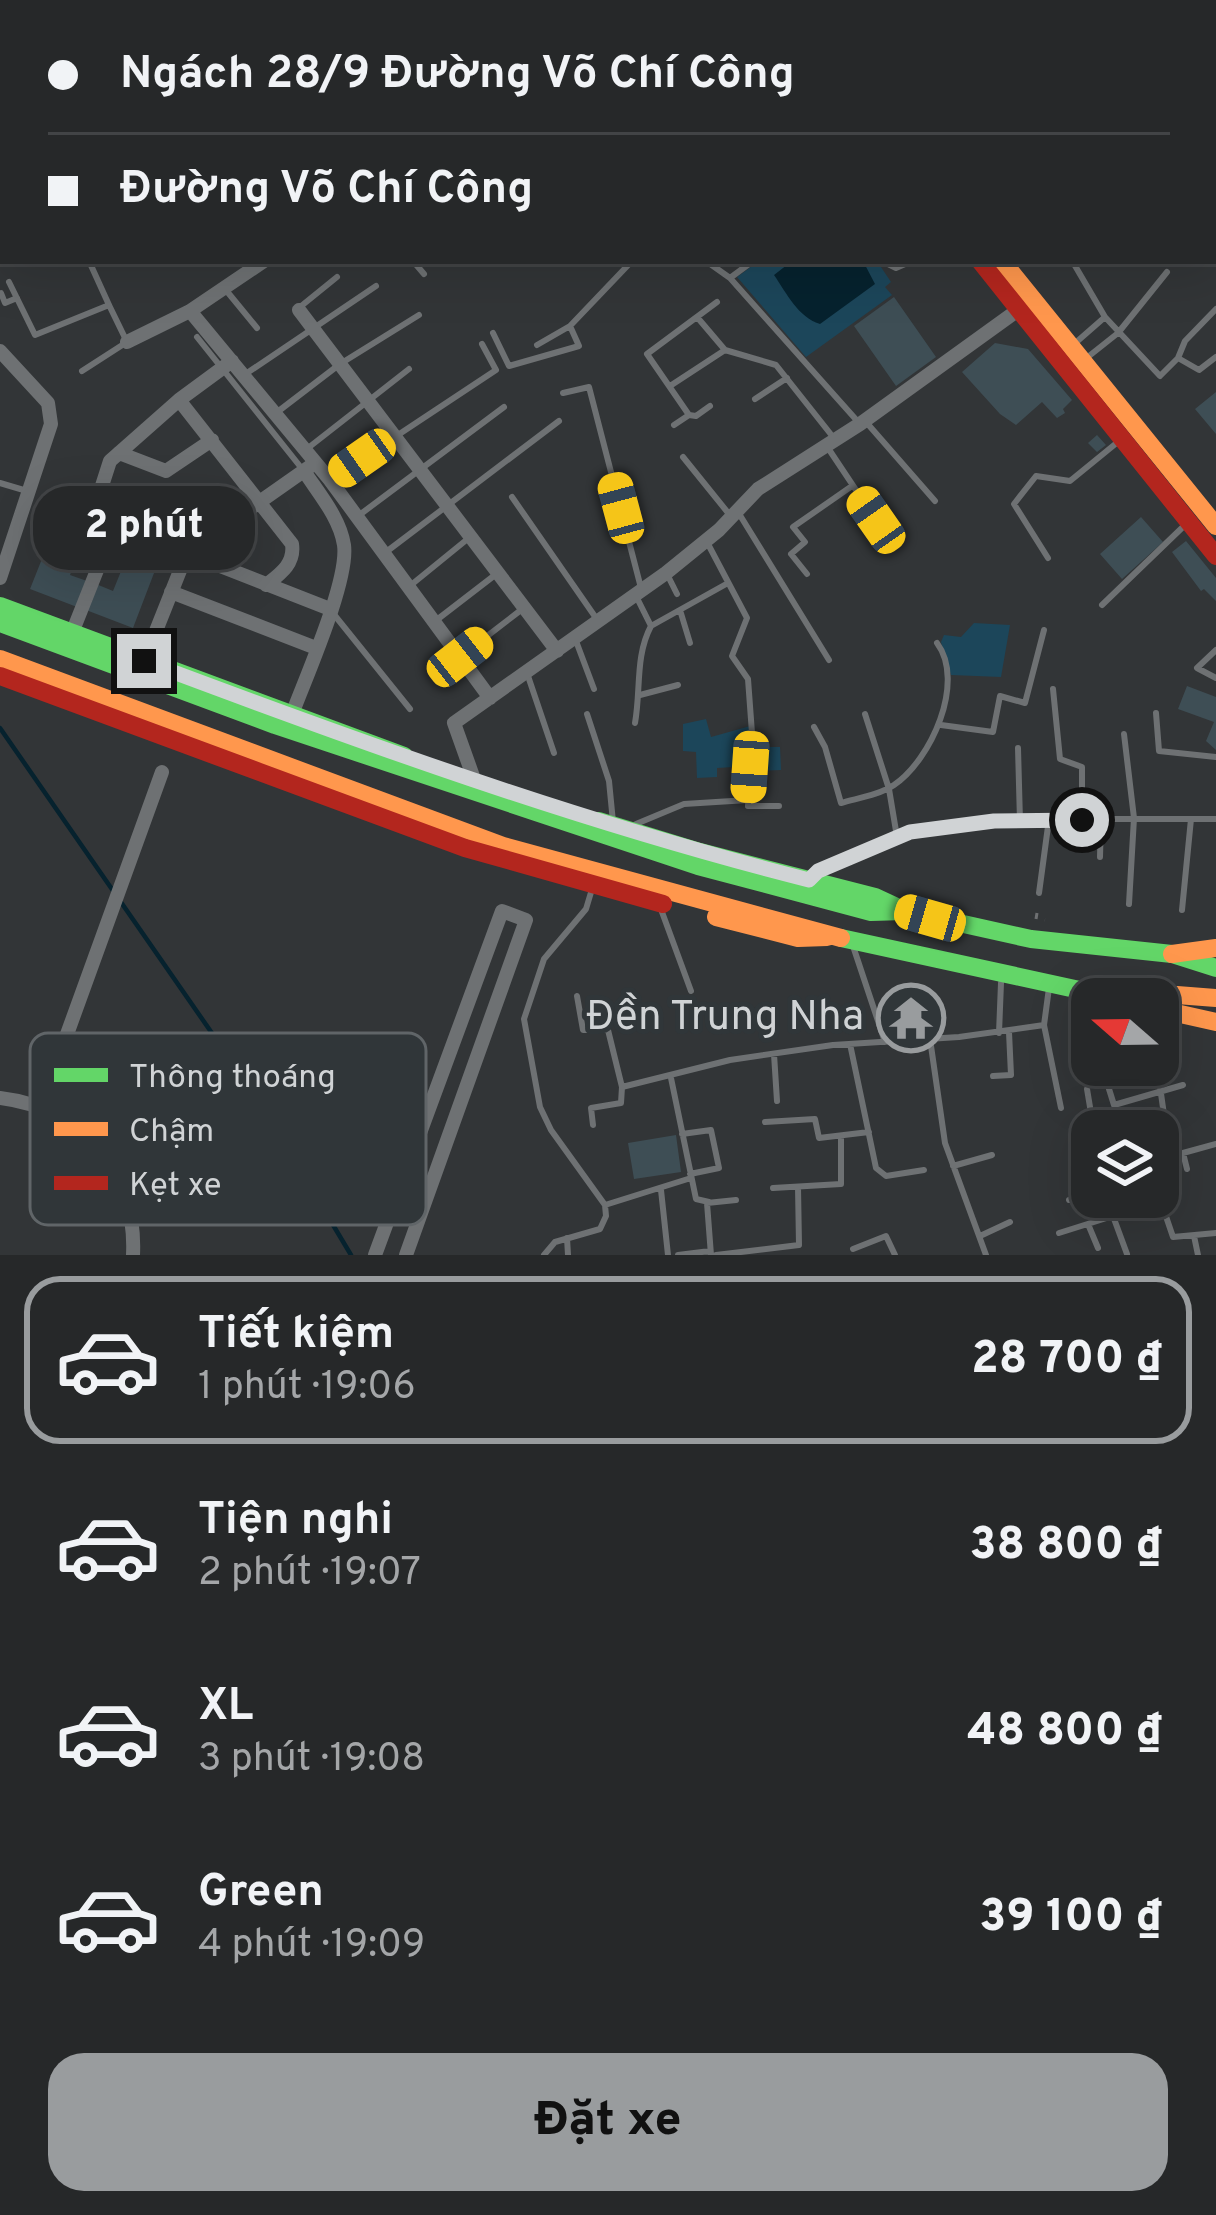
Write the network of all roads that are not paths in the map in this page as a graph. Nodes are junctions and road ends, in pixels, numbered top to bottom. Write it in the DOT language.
graph roads {
  1 [pos="90,264"];
  2 [pos="260,264"];
  3 [pos="415,264"];
  4 [pos="629,264"];
  5 [pos="710,264"];
  6 [pos="749,264"];
  7 [pos="990,264"];
  8 [pos="991,264"];
  9 [pos="1074,264"];
  10 [pos="1167,272"];
  11 [pos="424,274"];
  12 [pos="337,277"];
  13 [pos="730,278"];
  14 [pos="9,281"];
  15 [pos="376,286"];
  16 [pos="225,289"];
  17 [pos="1,293"];
  18 [pos="17,298"];
  19 [pos="717,302"];
  20 [pos="109,305"];
  21 [pos="1216,309"];
  22 [pos="299,310"];
  23 [pos="1018,310"];
  24 [pos="190,311"];
  25 [pos="419,315"];
  26 [pos="698,317"];
  27 [pos="1105,317"];
  28 [pos="570,326"];
  29 [pos="312,327"];
  30 [pos="257,328"];
  31 [pos="494,333"];
  32 [pos="1118,333"];
  33 [pos="197,337"];
  34 [pos="127,341"];
  35 [pos="482,344"];
  36 [pos="537,345"];
  37 [pos="725,350"];
  38 [pos="0,351"];
  39 [pos="1216,357"];
  40 [pos="1178,358"];
  41 [pos="1073,360"];
  42 [pos="340,364"];
  43 [pos="227,365"];
  44 [pos="409,369"];
  45 [pos="82,371"];
  46 [pos="244,374"];
  47 [pos="787,379"];
  48 [pos="670,386"];
  49 [pos="563,394"];
  50 [pos="755,399"];
  51 [pos="179,400"];
  52 [pos="369,402"];
  53 [pos="710,406"];
  54 [pos="504,407"];
  55 [pos="276,413"];
  56 [pos="689,415"];
  57 [pos="559,421"];
  58 [pos="862,423"];
  59 [pos="674,425"];
  60 [pos="394,435"];
  61 [pos="1122,439"];
  62 [pos="212,440"];
  63 [pos="831,442"];
  64 [pos="119,453"];
  65 [pos="683,457"];
  66 [pos="308,462"];
  67 [pos="419,469"];
  68 [pos="330,480"];
  69 [pos="0,483"];
  70 [pos="852,486"];
  71 [pos="30,492"];
  72 [pos="512,497"];
  73 [pos="260,501"];
  74 [pos="935,501"];
  75 [pos="45,507"];
  76 [pos="448,508"];
  77 [pos="735,514"];
  78 [pos="356,518"];
  79 [pos="876,520"];
  80 [pos="1189,521"];
  81 [pos="90,523"];
  82 [pos="1216,526"];
  83 [pos="113,530"];
  84 [pos="471,537"];
  85 [pos="706,541"];
  86 [pos="187,553"];
  87 [pos="383,554"];
  88 [pos="1210,554"];
  89 [pos="1048,559"];
  90 [pos="498,573"];
  91 [pos="666,573"];
  92 [pos="807,574"];
  93 [pos="0,578"];
  94 [pos="728,582"];
  95 [pos="266,585"];
  96 [pos="408,587"];
  97 [pos="171,592"];
  98 [pos="639,594"];
  99 [pos="677,594"];
  100 [pos="1102,605"];
  101 [pos="0,606"];
  102 [pos="524,608"];
  103 [pos="330,609"];
  104 [pos="680,610"];
  105 [pos="598,621"];
  106 [pos="0,622"];
  107 [pos="434,622"];
  108 [pos="651,626"];
  109 [pos="1044,630"];
  110 [pos="72,633"];
  111 [pos="574,638"];
  112 [pos="690,643"];
  113 [pos="937,643"];
  114 [pos="316,648"];
  115 [pos="1216,650"];
  116 [pos="557,651"];
  117 [pos="460,657"];
  118 [pos="0,659"];
  119 [pos="829,660"];
  120 [pos="144,661"];
  121 [pos="526,672"];
  122 [pos="0,676"];
  123 [pos="1216,678"];
  124 [pos="678,685"];
  125 [pos="593,688"];
  126 [pos="1053,689"];
  127 [pos="640,694"];
  128 [pos="490,698"];
  129 [pos="410,710"];
  130 [pos="1156,713"];
  131 [pos="586,714"];
  132 [pos="865,714"];
  133 [pos="291,716"];
  134 [pos="634,723"];
  135 [pos="941,724"];
  136 [pos="814,727"];
  137 [pos="1124,734"];
  138 [pos="1018,748"];
  139 [pos="554,753"];
  140 [pos="1216,757"];
  141 [pos="162,772"];
  142 [pos="474,779"];
  143 [pos="889,789"];
  144 [pos="748,800"];
  145 [pos="779,806"];
  146 [pos="1134,818"];
  147 [pos="1049,819"];
  148 [pos="1192,819"];
  149 [pos="1216,819"];
  150 [pos="1020,820"];
  151 [pos="1082,820"];
  152 [pos="1101,820"];
  153 [pos="619,827"];
  154 [pos="897,837"];
  155 [pos="1100,857"];
  156 [pos="813,876"];
  157 [pos="593,885"];
  158 [pos="1039,893"];
  159 [pos="658,903"];
  160 [pos="1130,904"];
  161 [pos="1182,910"];
  162 [pos="905,911"];
  163 [pos="831,937"];
  164 [pos="852,942"];
  165 [pos="1216,948"];
  166 [pos="1172,954"];
  167 [pos="1216,968"];
  168 [pos="1001,975"];
  169 [pos="1050,985"];
  170 [pos="1071,990"];
  171 [pos="692,991"];
  172 [pos="1179,994"];
  173 [pos="577,996"];
  174 [pos="1216,998"];
  175 [pos="1179,1014"];
  176 [pos="1216,1022"];
  177 [pos="1044,1025"];
  178 [pos="67,1033"];
  179 [pos="1004,1033"];
  180 [pos="929,1038"];
  181 [pos="885,1042"];
  182 [pos="850,1044"];
  183 [pos="774,1054"];
  184 [pos="994,1076"];
  185 [pos="671,1078"];
  186 [pos="1183,1085"];
  187 [pos="1161,1086"];
  188 [pos="622,1087"];
  189 [pos="1087,1089"];
  190 [pos="1109,1089"];
  191 [pos="1162,1092"];
  192 [pos="0,1098"];
  193 [pos="777,1101"];
  194 [pos="30,1104"];
  195 [pos="1061,1108"];
  196 [pos="1090,1110"];
  197 [pos="1163,1110"];
  198 [pos="426,1117"];
  199 [pos="765,1122"];
  200 [pos="593,1124"];
  201 [pos="868,1132"];
  202 [pos="682,1134"];
  203 [pos="842,1136"];
  204 [pos="1216,1144"];
  205 [pos="992,1155"];
  206 [pos="953,1166"];
  207 [pos="1186,1168"];
  208 [pos="924,1170"];
  209 [pos="691,1176"];
  210 [pos="798,1187"];
  211 [pos="773,1189"];
  212 [pos="661,1190"];
  213 [pos="426,1199"];
  214 [pos="736,1200"];
  215 [pos="710,1202"];
  216 [pos="605,1205"];
  217 [pos="1107,1218"];
  218 [pos="1114,1218"];
  219 [pos="1168,1218"];
  220 [pos="1010,1222"];
  221 [pos="1088,1224"];
  222 [pos="131,1225"];
  223 [pos="386,1225"];
  224 [pos="417,1225"];
  225 [pos="1059,1233"];
  226 [pos="1216,1233"];
  227 [pos="980,1236"];
  228 [pos="1194,1236"];
  229 [pos="567,1238"];
  230 [pos="799,1245"];
  231 [pos="1098,1248"];
  232 [pos="854,1249"];
  233 [pos="1127,1253"];
  234 [pos="713,1254"];
  235 [pos="984,1254"];
  236 [pos="133,1255"];
  237 [pos="375,1255"];
  238 [pos="406,1255"];
  239 [pos="544,1255"];
  240 [pos="568,1255"];
  241 [pos="668,1255"];
  242 [pos="678,1255"];
  243 [pos="800,1255"];
  244 [pos="895,1255"];
  245 [pos="1198,1255"];
  1 -- 20 [label="lane"];
  2 -- 16 [label="street"];
  3 -- 11 [label="lane"];
  4 -- 28 [label="lane"];
  5 -- 13 [label="lane"];
  6 -- 13 [label="lane"];
  7 -- 23 [label="main road"];
  8 -- 41 [label="main road"];
  9 -- 27 [label="lane"];
  10 -- 32 [label="lane"];
  12 -- 22 [label="lane"];
  13 -- 58 [label="lane"];
  14 -- 18 [label="lane"];
  15 -- 29 [label="lane"];
  16 -- 24 [label="street"];
  16 -- 30 [label="lane"];
  17 -- 18 [label="lane"];
  18 -- 20 [label="lane"];
  19 -- 26 [label="lane"];
  20 -- 34 [label="lane"];
  21 -- 40 [label="lane"];
  22 -- 29 [label="street"];
  23 -- 41 [label="main road"];
  23 -- 58 [label="street"];
  24 -- 34 [label="street"];
  24 -- 43 [label="street"];
  25 -- 42 [label="lane"];
  26 -- 37 [label="lane"];
  26 -- 48 [label="lane"];
  27 -- 32 [label="lane"];
  27 -- 41 [label="lane"];
  28 -- 31 [label="lane"];
  28 -- 36 [label="lane"];
  29 -- 42 [label="street"];
  29 -- 46 [label="lane"];
  32 -- 40 [label="lane"];
  32 -- 41 [label="lane"];
  33 -- 43 [label="lane"];
  34 -- 45 [label="lane"];
  35 -- 60 [label="lane"];
  37 -- 47 [label="lane"];
  37 -- 48 [label="lane"];
  38 -- 71 [label="street"];
  39 -- 40 [label="lane"];
  41 -- 61 [label="main road"];
  41 -- 82 [label="main road"];
  42 -- 52 [label="street"];
  42 -- 55 [label="lane"];
  43 -- 46 [label="street"];
  43 -- 51 [label="street"];
  43 -- 66 [label="lane"];
  44 -- 52 [label="lane"];
  46 -- 55 [label="street"];
  47 -- 50 [label="lane"];
  47 -- 63 [label="lane"];
  48 -- 56 [label="lane"];
  49 -- 98 [label="lane"];
  51 -- 62 [label="street"];
  51 -- 64 [label="street"];
  52 -- 60 [label="street"];
  52 -- 66 [label="lane"];
  53 -- 56 [label="lane"];
  54 -- 67 [label="lane"];
  55 -- 66 [label="street"];
  56 -- 59 [label="lane"];
  57 -- 76 [label="lane"];
  58 -- 63 [label="street"];
  58 -- 74 [label="lane"];
  60 -- 67 [label="street"];
  60 -- 68 [label="lane"];
  61 -- 80 [label="main road"];
  61 -- 89 [label="lane"];
  62 -- 64 [label="street"];
  62 -- 73 [label="street"];
  63 -- 70 [label="lane"];
  63 -- 77 [label="street"];
  64 -- 81 [label="street"];
  65 -- 77 [label="lane"];
  66 -- 68 [label="street"];
  66 -- 73 [label="street"];
  66 -- 103 [label="street"];
  67 -- 76 [label="street"];
  67 -- 78 [label="lane"];
  68 -- 78 [label="street"];
  69 -- 71 [label="lane"];
  70 -- 79 [label="lane"];
  70 -- 92 [label="lane"];
  71 -- 93 [label="street"];
  72 -- 105 [label="lane"];
  73 -- 86 [label="street"];
  73 -- 95 [label="street"];
  75 -- 81 [label="street"];
  76 -- 84 [label="street"];
  76 -- 87 [label="lane"];
  77 -- 85 [label="street"];
  77 -- 119 [label="lane"];
  78 -- 87 [label="street"];
  80 -- 88 [label="main road"];
  80 -- 100 [label="lane"];
  81 -- 83 [label="street"];
  83 -- 86 [label="street"];
  83 -- 110 [label="street"];
  84 -- 90 [label="street"];
  84 -- 96 [label="lane"];
  85 -- 91 [label="street"];
  85 -- 94 [label="lane"];
  86 -- 95 [label="street"];
  86 -- 97 [label="street"];
  87 -- 96 [label="street"];
  90 -- 102 [label="street"];
  90 -- 107 [label="lane"];
  91 -- 98 [label="street"];
  91 -- 99 [label="lane"];
  94 -- 104 [label="lane"];
  94 -- 144 [label="lane"];
  95 -- 103 [label="street"];
  96 -- 107 [label="street"];
  97 -- 114 [label="street"];
  97 -- 120 [label="street"];
  98 -- 105 [label="street"];
  98 -- 108 [label="lane"];
  101 -- 110 [label="main road"];
  102 -- 116 [label="street"];
  102 -- 117 [label="lane"];
  103 -- 114 [label="street"];
  103 -- 129 [label="lane"];
  104 -- 108 [label="lane"];
  104 -- 112 [label="lane"];
  105 -- 111 [label="street"];
  106 -- 162 [label="main road"];
  107 -- 117 [label="street"];
  108 -- 127 [label="lane"];
  109 -- 135 [label="lane"];
  110 -- 120 [label="main road"];
  111 -- 116 [label="street"];
  111 -- 125 [label="lane"];
  113 -- 135 [label="lane"];
  114 -- 133 [label="street"];
  115 -- 123 [label="lane"];
  116 -- 121 [label="street"];
  117 -- 128 [label="street"];
  118 -- 163 [label="main road"];
  120 -- 133 [label="main road"];
  121 -- 128 [label="street"];
  121 -- 139 [label="lane"];
  122 -- 157 [label="main road"];
  124 -- 127 [label="lane"];
  126 -- 151 [label="lane"];
  127 -- 134 [label="lane"];
  128 -- 142 [label="street"];
  130 -- 140 [label="lane"];
  131 -- 153 [label="lane"];
  132 -- 143 [label="lane"];
  133 -- 142 [label="main road"];
  135 -- 143 [label="lane"];
  136 -- 143 [label="lane"];
  137 -- 146 [label="lane"];
  138 -- 150 [label="lane"];
  141 -- 178 [label="street"];
  142 -- 153 [label="main road"];
  143 -- 154 [label="lane"];
  144 -- 145 [label="lane"];
  144 -- 153 [label="lane"];
  146 -- 148 [label="lane"];
  146 -- 152 [label="lane"];
  146 -- 160 [label="lane"];
  147 -- 150 [label="lane"];
  147 -- 151 [label="lane"];
  147 -- 158 [label="lane"];
  148 -- 149 [label="lane"];
  148 -- 161 [label="lane"];
  150 -- 154 [label="lane"];
  151 -- 152 [label="lane"];
  152 -- 155 [label="lane"];
  153 -- 156 [label="main road"];
  154 -- 156 [label="lane"];
  156 -- 162 [label="main road"];
  157 -- 159 [label="main road"];
  157 -- 216 [label="lane"];
  159 -- 163 [label="main road"];
  159 -- 171 [label="lane"];
  162 -- 166 [label="main road"];
  163 -- 164 [label="main road"];
  164 -- 168 [label="main road"];
  164 -- 181 [label="lane"];
  165 -- 166 [label="main road"];
  166 -- 167 [label="main road"];
  168 -- 169 [label="main road"];
  168 -- 179 [label="lane"];
  169 -- 170 [label="main road"];
  169 -- 177 [label="lane"];
  172 -- 174 [label="main road"];
  173 -- 188 [label="lane"];
  175 -- 176 [label="main road"];
  177 -- 179 [label="lane"];
  177 -- 195 [label="lane"];
  179 -- 180 [label="lane"];
  179 -- 184 [label="lane"];
  180 -- 181 [label="lane"];
  180 -- 206 [label="lane"];
  181 -- 182 [label="lane"];
  182 -- 183 [label="lane"];
  182 -- 201 [label="lane"];
  183 -- 185 [label="lane"];
  183 -- 193 [label="lane"];
  185 -- 188 [label="lane"];
  185 -- 202 [label="lane"];
  186 -- 191 [label="lane"];
  187 -- 191 [label="lane"];
  188 -- 200 [label="lane"];
  189 -- 196 [label="lane"];
  190 -- 191 [label="lane"];
  191 -- 197 [label="lane"];
  192 -- 194 [label="street"];
  198 -- 213 [label="street"];
  199 -- 203 [label="lane"];
  201 -- 203 [label="lane"];
  201 -- 208 [label="lane"];
  202 -- 209 [label="lane"];
  202 -- 209 [label="lane"];
  203 -- 210 [label="lane"];
  204 -- 207 [label="lane"];
  205 -- 206 [label="lane"];
  206 -- 227 [label="lane"];
  209 -- 212 [label="lane"];
  209 -- 215 [label="lane"];
  210 -- 211 [label="lane"];
  210 -- 230 [label="lane"];
  212 -- 216 [label="lane"];
  212 -- 241 [label="lane"];
  214 -- 215 [label="lane"];
  215 -- 234 [label="lane"];
  216 -- 229 [label="lane"];
  217 -- 221 [label="lane"];
  218 -- 233 [label="lane"];
  219 -- 228 [label="lane"];
  220 -- 227 [label="lane"];
  221 -- 225 [label="lane"];
  221 -- 231 [label="lane"];
  222 -- 236 [label="street"];
  223 -- 237 [label="street"];
  224 -- 238 [label="street"];
  226 -- 228 [label="lane"];
  227 -- 235 [label="lane"];
  228 -- 245 [label="lane"];
  229 -- 239 [label="lane"];
  229 -- 240 [label="lane"];
  230 -- 234 [label="lane"];
  230 -- 243 [label="lane"];
  232 -- 244 [label="lane"];
  234 -- 242 [label="lane"];
}
